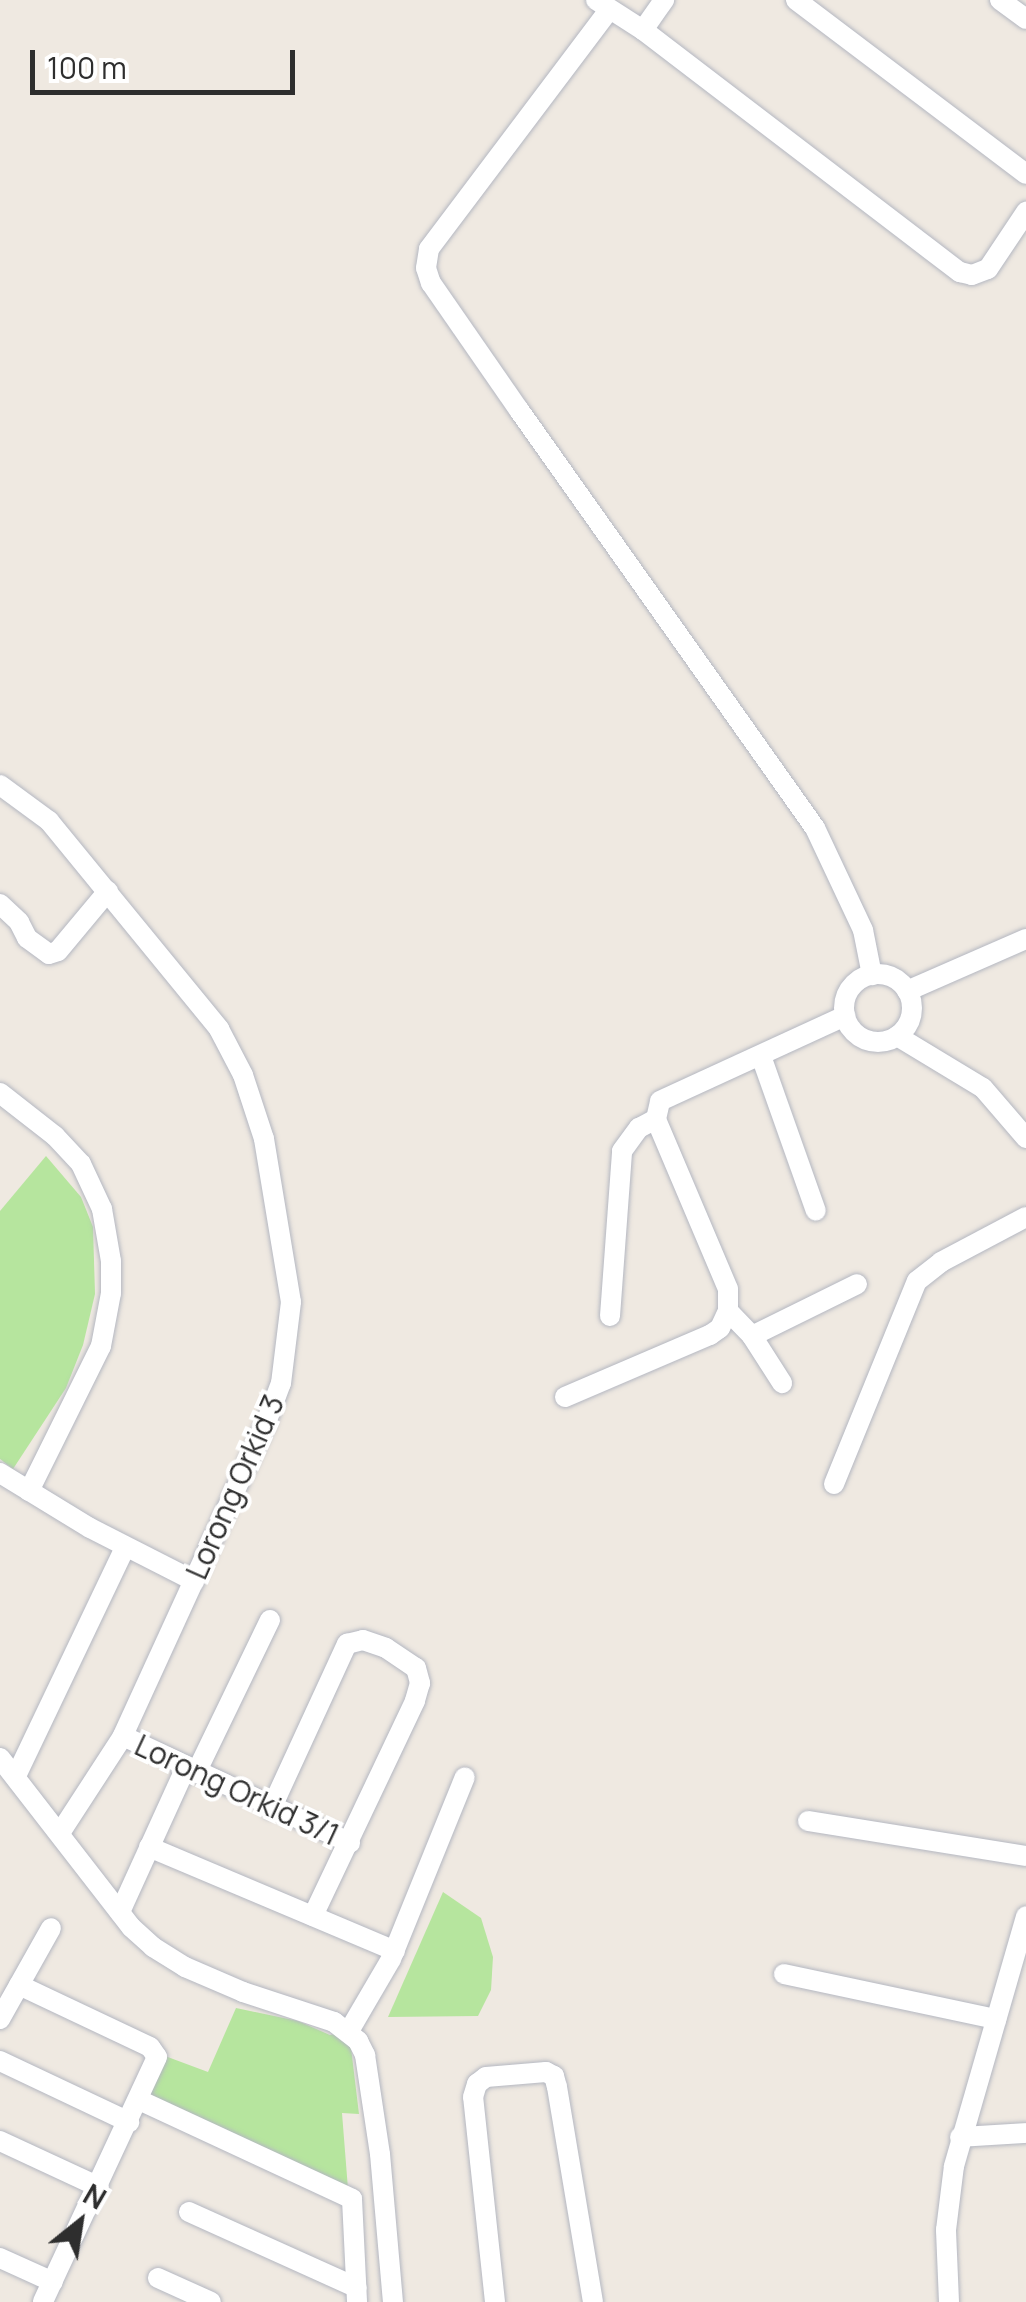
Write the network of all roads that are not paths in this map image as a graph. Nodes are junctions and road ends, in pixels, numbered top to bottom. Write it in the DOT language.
graph roads {
  1 [pos="664,0"];
  2 [pos="796,0"];
  3 [pos="1000,0"];
  4 [pos="602,5"];
  5 [pos="1026,19"];
  6 [pos="643,30"];
  7 [pos="1026,174"];
  8 [pos="1026,212"];
  9 [pos="0,785"];
  10 [pos="108,891"];
  11 [pos="0,904"];
  12 [pos="1026,939"];
  13 [pos="872,974"];
  14 [pos="907,991"];
  15 [pos="844,1016"];
  16 [pos="897,1036"];
  17 [pos="761,1056"];
  18 [pos="0,1092"];
  19 [pos="656,1119"];
  20 [pos="1026,1138"];
  21 [pos="816,1211"];
  22 [pos="1026,1218"];
  23 [pos="856,1284"];
  24 [pos="728,1311"];
  25 [pos="610,1316"];
  26 [pos="752,1336"];
  27 [pos="782,1383"];
  28 [pos="565,1397"];
  29 [pos="0,1473"];
  30 [pos="834,1484"];
  31 [pos="30,1491"];
  32 [pos="124,1547"];
  33 [pos="194,1581"];
  34 [pos="270,1620"];
  35 [pos="123,1736"];
  36 [pos="0,1758"];
  37 [pos="191,1770"];
  38 [pos="16,1776"];
  39 [pos="465,1777"];
  40 [pos="272,1809"];
  41 [pos="808,1821"];
  42 [pos="60,1834"];
  43 [pos="350,1843"];
  44 [pos="149,1847"];
  45 [pos="1026,1856"];
  46 [pos="120,1912"];
  47 [pos="313,1916"];
  48 [pos="1026,1916"];
  49 [pos="51,1928"];
  50 [pos="395,1951"];
  51 [pos="784,1974"];
  52 [pos="19,1985"];
  53 [pos="0,2019"];
  54 [pos="996,2019"];
  55 [pos="349,2031"];
  56 [pos="0,2061"];
  57 [pos="139,2100"];
  58 [pos="129,2122"];
  59 [pos="1026,2132"];
  60 [pos="960,2137"];
  61 [pos="0,2141"];
  62 [pos="99,2186"];
  63 [pos="189,2212"];
  64 [pos="0,2258"];
  65 [pos="158,2278"];
  66 [pos="53,2282"];
  67 [pos="357,2295"];
  68 [pos="43,2302"];
  69 [pos="211,2302"];
  70 [pos="394,2302"];
  71 [pos="494,2302"];
  72 [pos="592,2302"];
  73 [pos="949,2302"];
  1 -- 6 [label="street"];
  2 -- 7 [label="street"];
  3 -- 5 [label="street"];
  4 -- 6 [label="street"];
  4 -- 13 [label="street"];
  6 -- 8 [label="street"];
  9 -- 10 [label="street, Lorong Orkid 3"];
  10 -- 11 [label="street"];
  10 -- 33 [label="street, Lorong Orkid 3"];
  12 -- 14 [label="street"];
  13 -- 14 [label="street"];
  13 -- 15 [label="street"];
  14 -- 16 [label="street"];
  15 -- 16 [label="street"];
  15 -- 17 [label="street"];
  16 -- 20 [label="street"];
  17 -- 19 [label="street"];
  17 -- 21 [label="street"];
  18 -- 31 [label="street"];
  19 -- 24 [label="street"];
  19 -- 25 [label="street"];
  22 -- 30 [label="street"];
  23 -- 26 [label="street"];
  24 -- 26 [label="street"];
  24 -- 28 [label="street"];
  26 -- 27 [label="street"];
  29 -- 31 [label="street"];
  31 -- 32 [label="street"];
  32 -- 33 [label="street"];
  32 -- 38 [label="street"];
  33 -- 35 [label="street, Lorong Orkid 3"];
  34 -- 37 [label="street"];
  35 -- 37 [label="street, Lorong Orkid 3/1"];
  35 -- 42 [label="street, Lorong Orkid 3"];
  36 -- 38 [label="street"];
  37 -- 40 [label="street, Lorong Orkid 3/1"];
  37 -- 44 [label="street"];
  38 -- 42 [label="street"];
  39 -- 50 [label="street"];
  40 -- 43 [label="street, Lorong Orkid 3/1"];
  40 -- 43 [label="street"];
  41 -- 45 [label="street"];
  42 -- 46 [label="street"];
  43 -- 47 [label="street"];
  44 -- 46 [label="street"];
  44 -- 47 [label="street"];
  46 -- 55 [label="street"];
  47 -- 50 [label="street"];
  48 -- 54 [label="street"];
  49 -- 52 [label="street"];
  50 -- 55 [label="street"];
  51 -- 54 [label="street"];
  52 -- 53 [label="street"];
  52 -- 57 [label="street"];
  54 -- 60 [label="street"];
  55 -- 70 [label="street"];
  56 -- 58 [label="street"];
  57 -- 58 [label="street"];
  57 -- 67 [label="street"];
  58 -- 62 [label="street"];
  59 -- 60 [label="street"];
  60 -- 73 [label="street"];
  61 -- 62 [label="street"];
  62 -- 66 [label="street"];
  63 -- 67 [label="street"];
  64 -- 66 [label="street"];
  65 -- 69 [label="street"];
  66 -- 68 [label="street"];
  71 -- 72 [label="street"];
}
